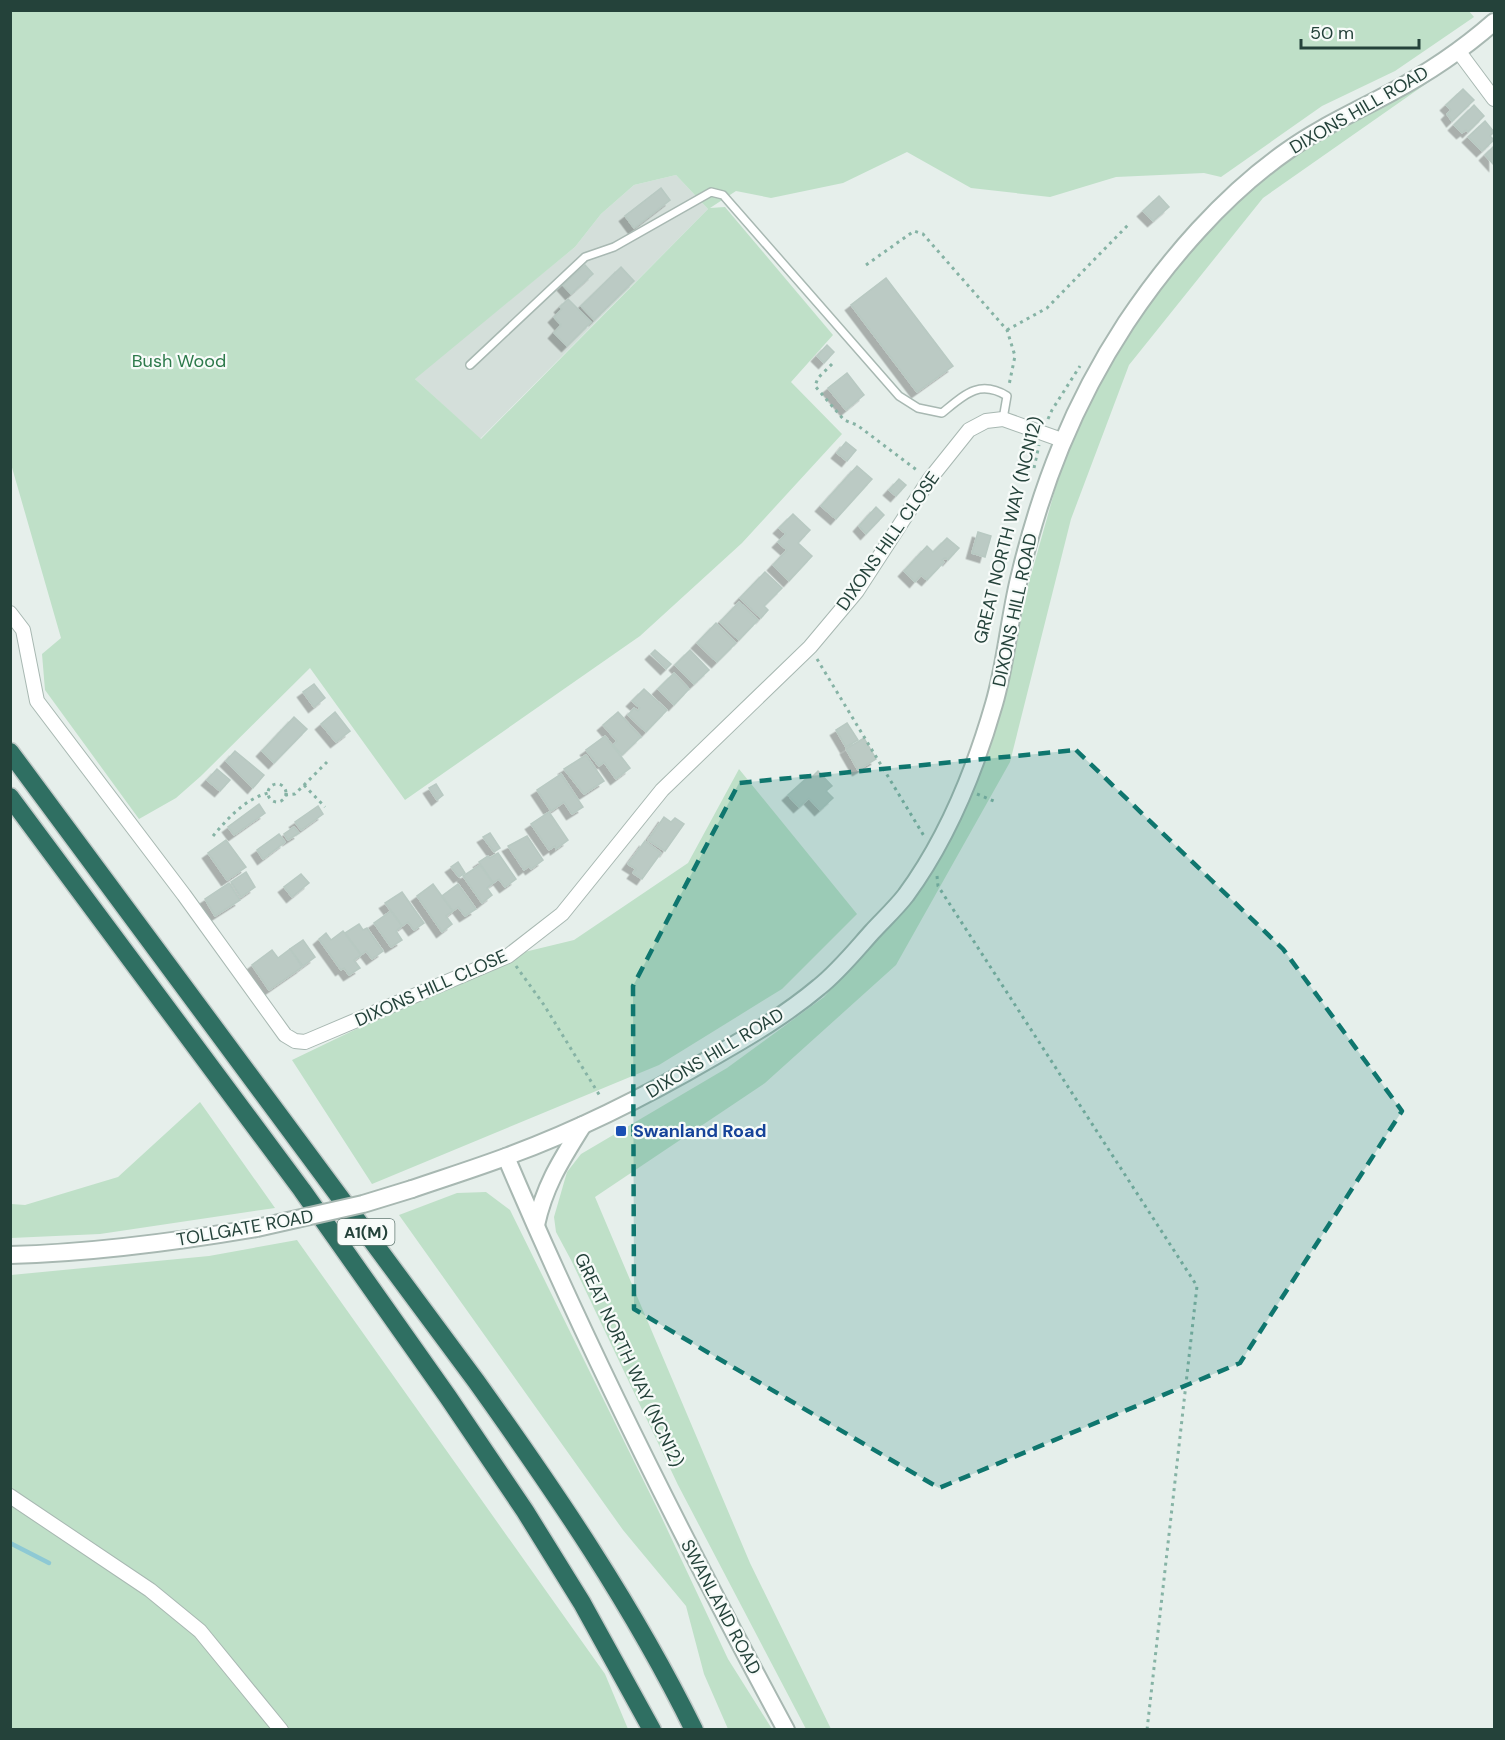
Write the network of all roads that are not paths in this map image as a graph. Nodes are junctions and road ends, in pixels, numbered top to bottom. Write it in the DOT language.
graph roads {
  1 [pos="1494,22"];
  2 [pos="1459,52"];
  3 [pos="1494,99"];
  4 [pos="470,365"];
  5 [pos="1003,419"];
  6 [pos="1062,440"];
  7 [pos="10,613"];
  8 [pos="10,752"];
  9 [pos="10,797"];
  10 [pos="583,1125"];
  11 [pos="506,1157"];
  12 [pos="536,1225"];
  13 [pos="10,1255"];
  14 [pos="10,1496"];
  15 [pos="281,1730"];
  16 [pos="652,1730"];
  17 [pos="694,1730"];
  18 [pos="786,1730"];
  1 -- 2 [label="street, DIXONS HILL ROAD"];
  2 -- 3 [label="street"];
  2 -- 6 [label="street, DIXONS HILL ROAD"];
  4 -- 5 [label="lane"];
  5 -- 6 [label="street"];
  5 -- 7 [label="street, DIXONS HILL CLOSE"];
  6 -- 10 [label="street, DIXONS HILL ROAD"];
  8 -- 17 [label="highway, A1(M)"];
  9 -- 16 [label="highway, A1(M)"];
  10 -- 11 [label="street, DIXONS HILL ROAD"];
  10 -- 12 [label="street"];
  11 -- 12 [label="street, SWANLAND ROAD"];
  11 -- 13 [label="street, TOLLGATE ROAD, bridge"];
  12 -- 18 [label="street, SWANLAND ROAD"];
  14 -- 15 [label="street"];
}
